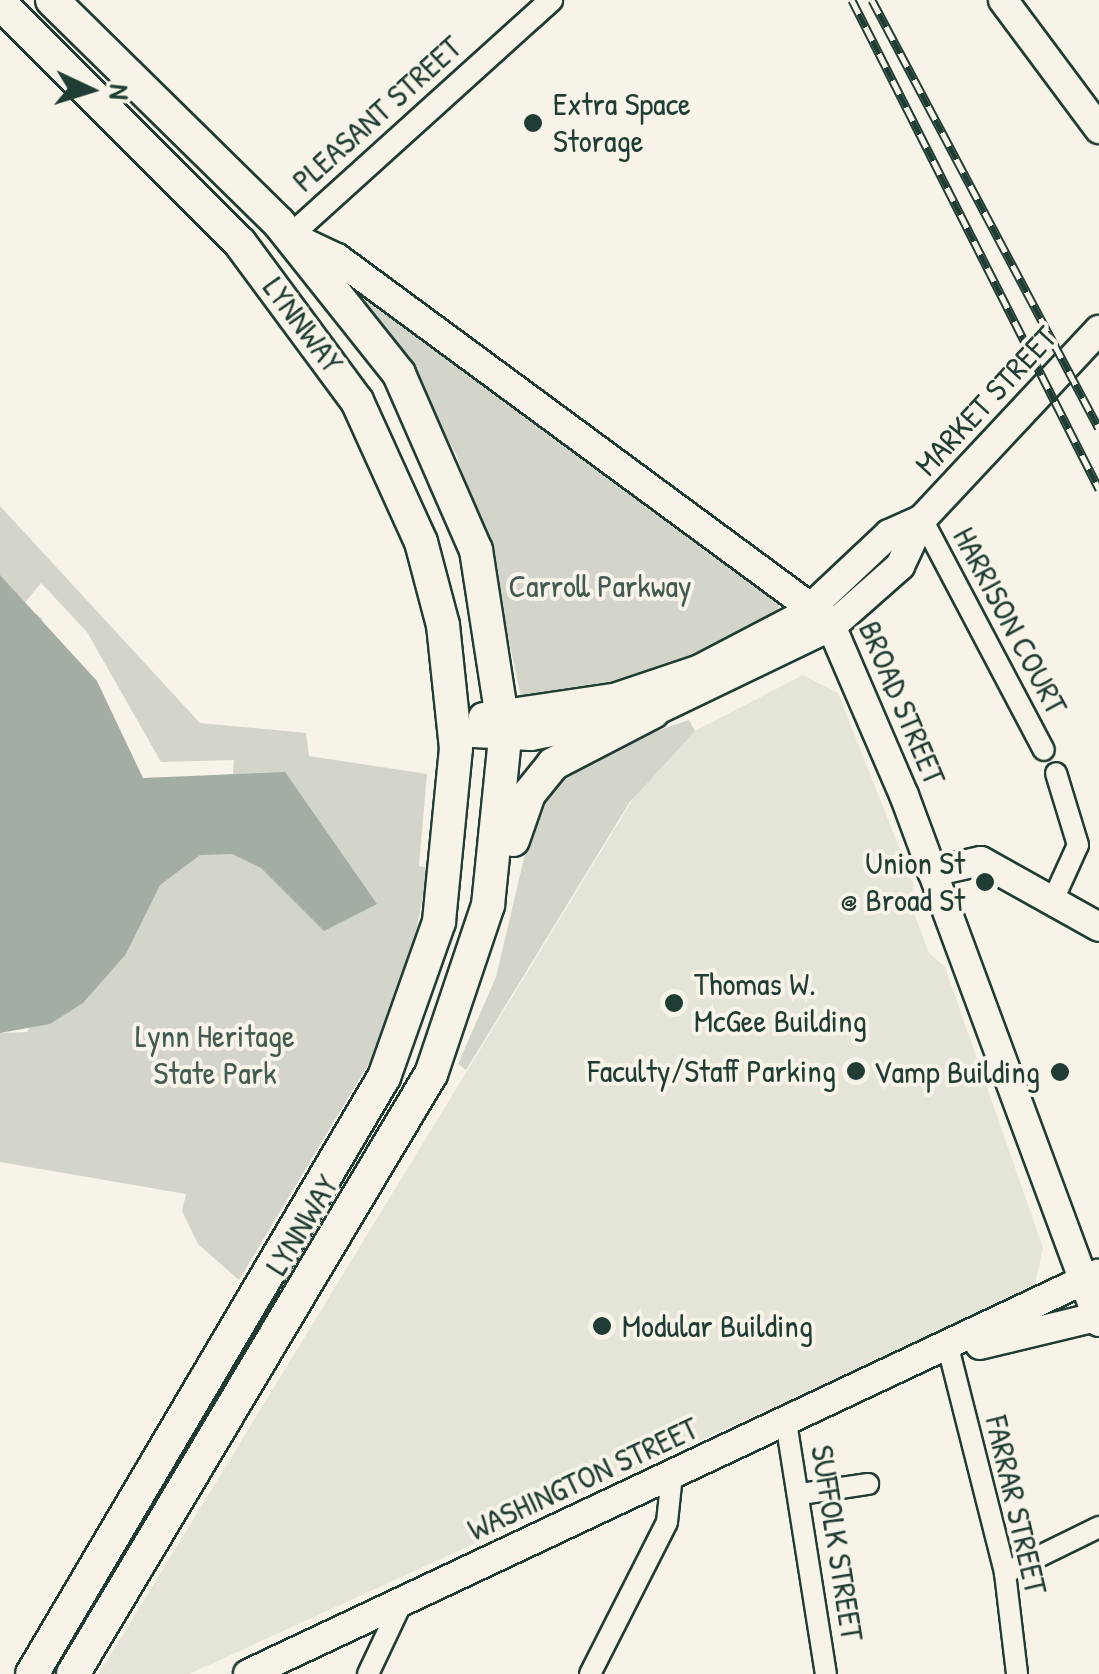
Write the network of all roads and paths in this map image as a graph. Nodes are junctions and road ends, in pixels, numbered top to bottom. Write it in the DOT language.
graph roads {
  1 [pos="52,0"];
  2 [pos="551,0"];
  3 [pos="1003,0"];
  4 [pos="0,3"];
  5 [pos="1099,129"];
  6 [pos="290,236"];
  7 [pos="1099,330"];
  8 [pos="922,520"];
  9 [pos="824,616"];
  10 [pos="783,640"];
  11 [pos="653,712"];
  12 [pos="518,724"];
  13 [pos="455,732"];
  14 [pos="1044,750"];
  15 [pos="1056,772"];
  16 [pos="932,872"];
  17 [pos="1053,900"];
  18 [pos="1099,927"];
  19 [pos="477,948"];
  20 [pos="1091,1277"];
  21 [pos="1098,1320"];
  22 [pos="949,1351"];
  23 [pos="786,1422"];
  24 [pos="672,1476"];
  25 [pos="868,1484"];
  26 [pos="800,1494"];
  27 [pos="1099,1527"];
  28 [pos="1005,1573"];
  29 [pos="402,1602"];
  30 [pos="91,1673"];
  31 [pos="32,1674"];
  32 [pos="248,1674"];
  33 [pos="368,1674"];
  34 [pos="590,1674"];
  35 [pos="826,1674"];
  36 [pos="1017,1674"];
  1 -- 6 [label="highway, LYNNWAY"];
  2 -- 6 [label="street, PLEASANT STREET"];
  3 -- 5 [label="main road"];
  4 -- 13 [label="highway, LYNNWAY"];
  6 -- 9 [label="main road, BROAD STREET"];
  6 -- 12 [label="highway, LYNNWAY"];
  7 -- 8 [label="main road, MARKET STREET"];
  8 -- 9 [label="main road, MARKET STREET"];
  8 -- 14 [label="street, HARRISON COURT"];
  9 -- 10 [label="main road, MARKET STREET"];
  9 -- 16 [label="main road, BROAD STREET"];
  10 -- 11 [label="main road"];
  10 -- 12 [label="main road"];
  11 -- 12 [label="main road"];
  11 -- 19 [label="highway"];
  12 -- 13 [label="main road"];
  12 -- 19 [label="highway, LYNNWAY"];
  13 -- 31 [label="highway, LYNNWAY"];
  15 -- 17 [label="street"];
  16 -- 17 [label="main road"];
  16 -- 20 [label="main road, BROAD STREET"];
  17 -- 18 [label="main road"];
  19 -- 30 [label="highway, LYNNWAY"];
  20 -- 21 [label="main road, BROAD STREET"];
  20 -- 22 [label="main road, WASHINGTON STREET"];
  21 -- 22 [label="main road, WASHINGTON STREET"];
  22 -- 23 [label="main road, WASHINGTON STREET"];
  22 -- 28 [label="street, FARRAR STREET"];
  23 -- 24 [label="main road, WASHINGTON STREET"];
  23 -- 26 [label="street, SUFFOLK STREET"];
  24 -- 29 [label="main road, WASHINGTON STREET"];
  24 -- 34 [label="street"];
  25 -- 26 [label="street"];
  26 -- 35 [label="street, SUFFOLK STREET"];
  27 -- 28 [label="street"];
  28 -- 36 [label="street, FARRAR STREET"];
  29 -- 32 [label="main road, WASHINGTON STREET"];
  29 -- 33 [label="street"];
}
